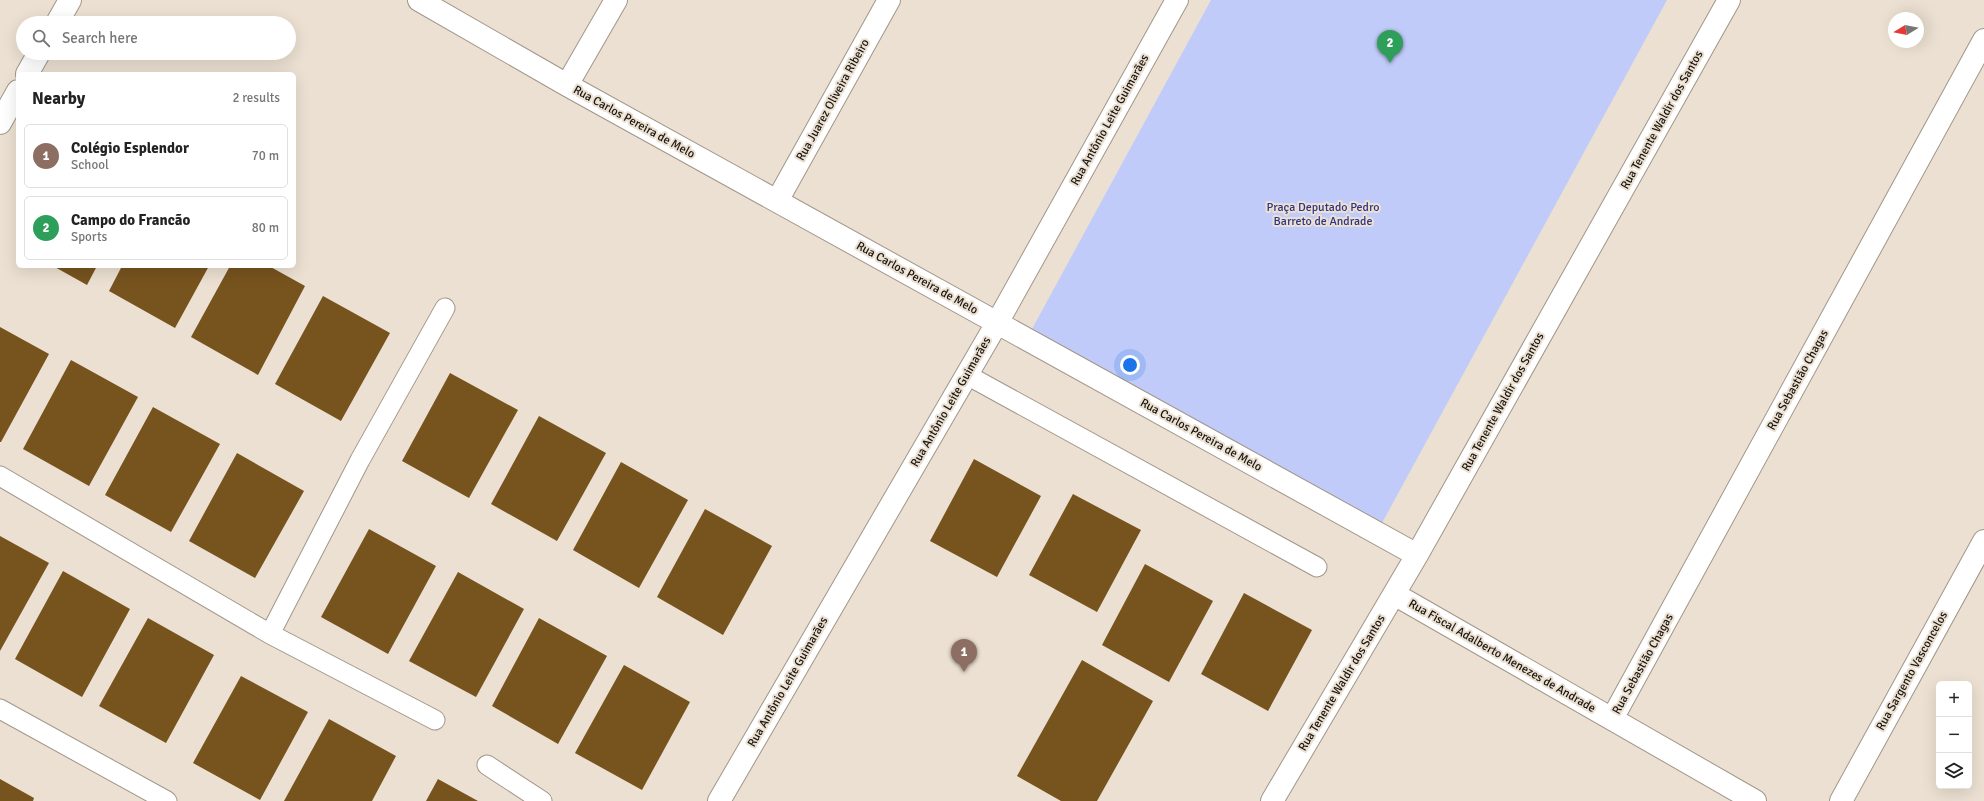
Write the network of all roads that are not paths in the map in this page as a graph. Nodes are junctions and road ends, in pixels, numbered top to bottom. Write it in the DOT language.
graph roads {
  1 [pos="70,0"];
  2 [pos="419,0"];
  3 [pos="616,0"];
  4 [pos="889,0"];
  5 [pos="1177,0"];
  6 [pos="1729,0"];
  7 [pos="61,16"];
  8 [pos="1984,40"];
  9 [pos="35,60"];
  10 [pos="29,72"];
  11 [pos="567,85"];
  12 [pos="16,95"];
  13 [pos="0,123"];
  14 [pos="777,200"];
  15 [pos="445,308"];
  16 [pos="998,323"];
  17 [pos="967,375"];
  18 [pos="0,476"];
  19 [pos="1984,541"];
  20 [pos="1417,554"];
  21 [pos="1316,567"];
  22 [pos="1394,594"];
  23 [pos="270,634"];
  24 [pos="0,709"];
  25 [pos="1612,719"];
  26 [pos="435,720"];
  27 [pos="487,766"];
  28 [pos="167,801"];
  29 [pos="540,801"];
  30 [pos="719,801"];
  31 [pos="1272,801"];
  32 [pos="1755,801"];
  33 [pos="1840,801"];
  1 -- 7 [label="street"];
  2 -- 11 [label="street, Rua Carlos Pereira de Melo"];
  3 -- 11 [label="street"];
  4 -- 14 [label="street, Rua Juarez Oliveira Ribeiro"];
  5 -- 16 [label="street, Rua Antônio Leite Guimarães"];
  6 -- 20 [label="street, Rua Tenente Waldir dos Santos"];
  8 -- 25 [label="street, Rua Sebastião Chagas"];
  9 -- 10 [label="street"];
  11 -- 14 [label="street, Rua Carlos Pereira de Melo"];
  12 -- 13 [label="street"];
  14 -- 16 [label="street, Rua Carlos Pereira de Melo"];
  15 -- 23 [label="lane"];
  16 -- 17 [label="street, Rua Antônio Leite Guimarães"];
  16 -- 20 [label="street, Rua Carlos Pereira de Melo"];
  17 -- 21 [label="lane"];
  17 -- 30 [label="street, Rua Antônio Leite Guimarães"];
  18 -- 23 [label="lane"];
  19 -- 33 [label="street, Rua Sargento Vasconcelos"];
  20 -- 22 [label="street, Rua Tenente Waldir dos Santos"];
  22 -- 25 [label="street, Rua Fiscal Adalberto Menezes de Andrade"];
  22 -- 31 [label="street, Rua Tenente Waldir dos Santos"];
  23 -- 26 [label="lane"];
  24 -- 28 [label="lane"];
  25 -- 32 [label="street, Rua Fiscal Adalberto Menezes de Andrade"];
  27 -- 29 [label="lane"];
}
